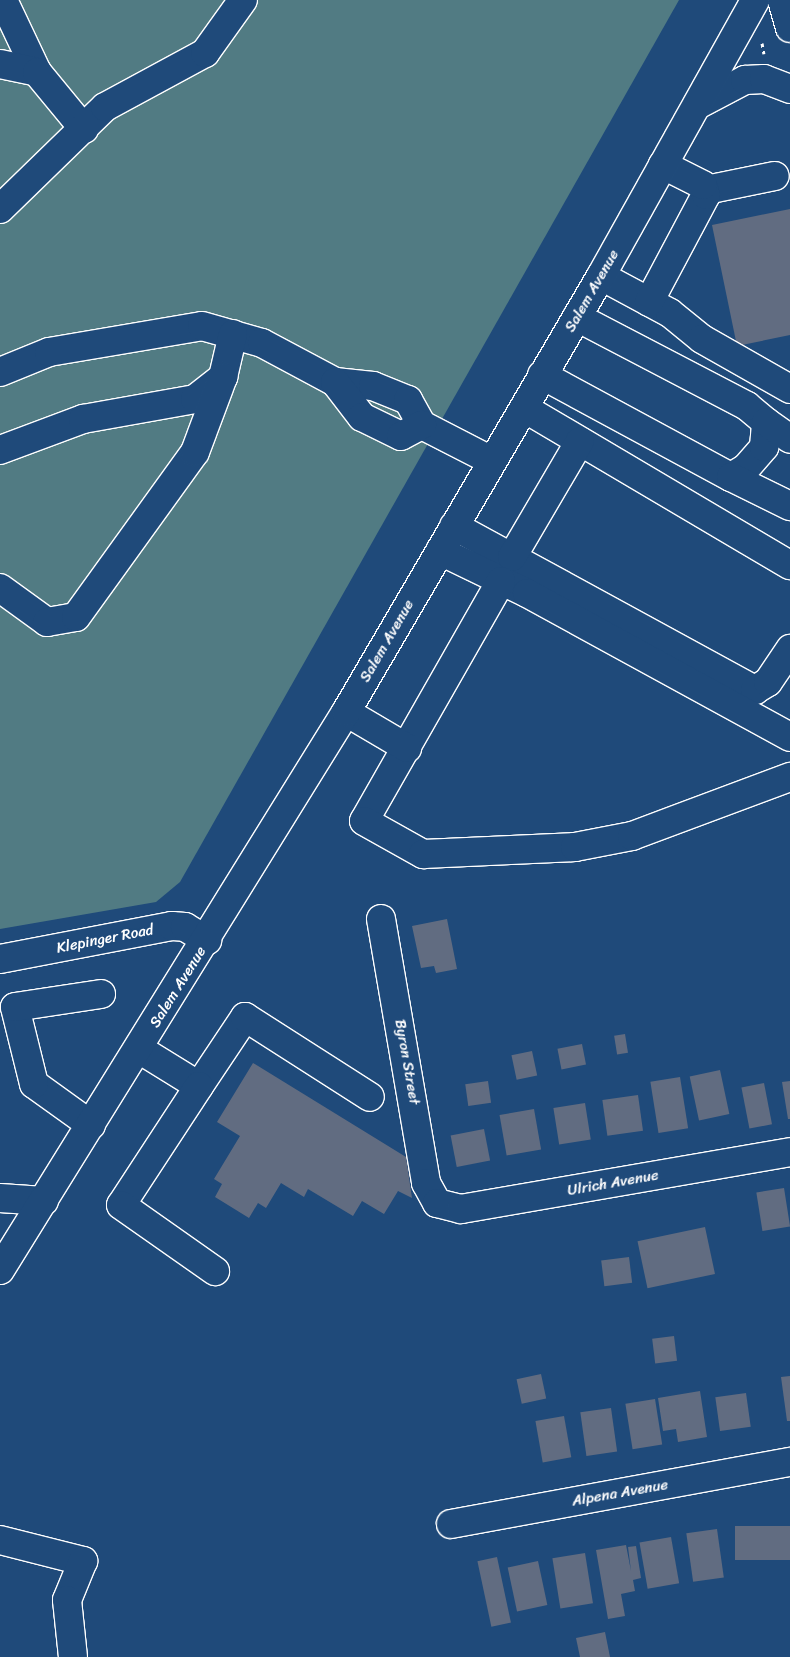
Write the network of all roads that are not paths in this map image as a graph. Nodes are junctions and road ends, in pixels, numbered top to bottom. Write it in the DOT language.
graph roads {
  1 [pos="3,0"];
  2 [pos="243,0"];
  3 [pos="755,0"];
  4 [pos="782,0"];
  5 [pos="790,28"];
  6 [pos="0,64"];
  7 [pos="37,72"];
  8 [pos="790,89"];
  9 [pos="697,105"];
  10 [pos="84,129"];
  11 [pos="663,165"];
  12 [pos="775,176"];
  13 [pos="706,190"];
  14 [pos="0,209"];
  15 [pos="601,276"];
  16 [pos="649,302"];
  17 [pos="576,317"];
  18 [pos="233,334"];
  19 [pos="0,372"];
  20 [pos="542,376"];
  21 [pos="223,377"];
  22 [pos="790,389"];
  23 [pos="524,408"];
  24 [pos="766,422"];
  25 [pos="790,439"];
  26 [pos="580,441"];
  27 [pos="0,450"];
  28 [pos="492,461"];
  29 [pos="731,477"];
  30 [pos="790,506"];
  31 [pos="454,526"];
  32 [pos="440,551"];
  33 [pos="790,565"];
  34 [pos="506,569"];
  35 [pos="0,588"];
  36 [pos="790,649"];
  37 [pos="346,712"];
  38 [pos="790,737"];
  39 [pos="406,748"];
  40 [pos="790,777"];
  41 [pos="381,919"];
  42 [pos="207,940"];
  43 [pos="0,958"];
  44 [pos="101,994"];
  45 [pos="8,1008"];
  46 [pos="139,1049"];
  47 [pos="199,1086"];
  48 [pos="370,1097"];
  49 [pos="91,1125"];
  50 [pos="790,1152"];
  51 [pos="0,1198"];
  52 [pos="44,1201"];
  53 [pos="437,1203"];
  54 [pos="0,1270"];
  55 [pos="216,1271"];
  56 [pos="790,1462"];
  57 [pos="451,1524"];
  58 [pos="0,1540"];
  59 [pos="73,1657"];
  1 -- 7 [label="main road"];
  2 -- 10 [label="main road"];
  3 -- 9 [label="main road, Salem Avenue"];
  4 -- 5 [label="main road"];
  6 -- 7 [label="main road"];
  7 -- 10 [label="main road"];
  8 -- 9 [label="main road"];
  9 -- 11 [label="main road, Salem Avenue"];
  10 -- 14 [label="main road"];
  11 -- 13 [label="main road"];
  11 -- 15 [label="main road, Salem Avenue"];
  12 -- 13 [label="main road"];
  13 -- 16 [label="main road"];
  15 -- 16 [label="main road"];
  15 -- 17 [label="main road, Salem Avenue"];
  16 -- 22 [label="main road"];
  17 -- 20 [label="main road, Salem Avenue"];
  17 -- 24 [label="main road"];
  18 -- 19 [label="main road"];
  18 -- 21 [label="main road"];
  18 -- 28 [label="main road"];
  20 -- 23 [label="main road, Salem Avenue"];
  20 -- 29 [label="main road"];
  21 -- 27 [label="main road"];
  21 -- 35 [label="main road"];
  23 -- 26 [label="main road"];
  23 -- 28 [label="main road, Salem Avenue"];
  24 -- 25 [label="main road"];
  24 -- 29 [label="main road"];
  26 -- 33 [label="main road"];
  26 -- 34 [label="main road"];
  28 -- 31 [label="main road, Salem Avenue"];
  29 -- 30 [label="main road"];
  31 -- 32 [label="main road, Salem Avenue"];
  31 -- 34 [label="main road"];
  32 -- 34 [label="main road"];
  32 -- 37 [label="main road, Salem Avenue"];
  34 -- 36 [label="main road"];
  34 -- 38 [label="main road"];
  34 -- 39 [label="main road"];
  37 -- 39 [label="main road"];
  37 -- 42 [label="main road, Salem Avenue"];
  39 -- 40 [label="main road"];
  41 -- 53 [label="main road, Byron Street"];
  42 -- 43 [label="main road, Klepinger Road"];
  42 -- 46 [label="main road, Salem Avenue"];
  44 -- 45 [label="main road"];
  45 -- 49 [label="main road"];
  46 -- 47 [label="main road"];
  46 -- 49 [label="main road, Salem Avenue"];
  47 -- 48 [label="main road"];
  47 -- 55 [label="main road"];
  49 -- 52 [label="main road, Salem Avenue"];
  50 -- 53 [label="main road, Ulrich Avenue"];
  51 -- 52 [label="main road"];
  52 -- 54 [label="main road, Salem Avenue"];
  56 -- 57 [label="main road, Alpena Avenue"];
  58 -- 59 [label="main road"];
}
